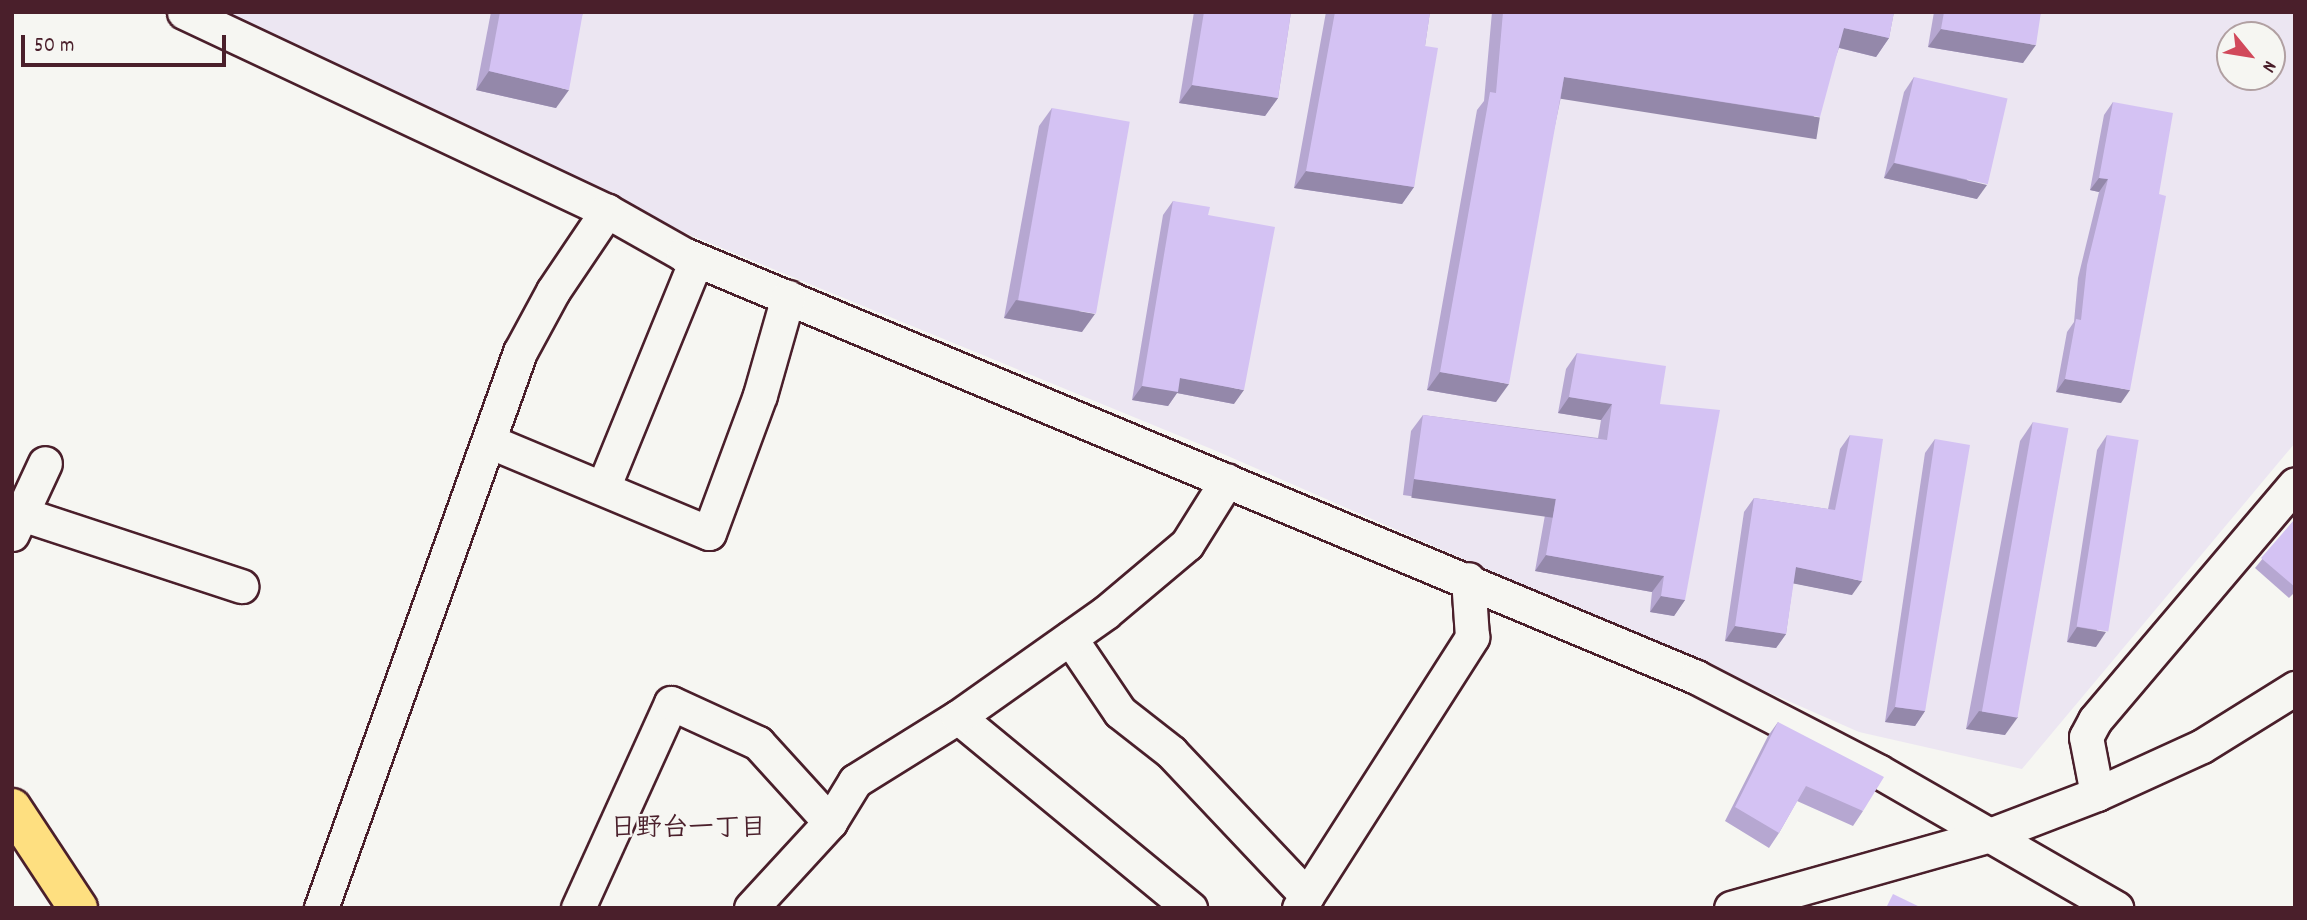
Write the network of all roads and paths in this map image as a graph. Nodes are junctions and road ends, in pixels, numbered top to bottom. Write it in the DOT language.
graph roads {
  1 [pos="184,12"];
  2 [pos="607,212"];
  3 [pos="696,260"];
  4 [pos="788,297"];
  5 [pos="491,442"];
  6 [pos="45,463"];
  7 [pos="1227,480"];
  8 [pos="2295,484"];
  9 [pos="603,488"];
  10 [pos="17,524"];
  11 [pos="1468,579"];
  12 [pos="241,586"];
  13 [pos="1069,638"];
  14 [pos="2295,688"];
  15 [pos="958,717"];
  16 [pos="2097,794"];
  17 [pos="12,808"];
  18 [pos="830,822"];
  19 [pos="1990,835"];
  20 [pos="1303,902"];
  21 [pos="78,908"];
  22 [pos="321,908"];
  23 [pos="578,908"];
  24 [pos="751,908"];
  25 [pos="1190,908"];
  26 [pos="1731,908"];
  27 [pos="2116,908"];
  1 -- 2 [label="street"];
  2 -- 3 [label="street"];
  2 -- 5 [label="street"];
  3 -- 4 [label="street"];
  3 -- 9 [label="street"];
  4 -- 7 [label="street"];
  4 -- 9 [label="street"];
  5 -- 9 [label="street"];
  5 -- 22 [label="street"];
  6 -- 10 [label="street"];
  7 -- 11 [label="street"];
  7 -- 13 [label="street"];
  8 -- 16 [label="street"];
  10 -- 12 [label="street"];
  11 -- 19 [label="street"];
  11 -- 20 [label="street"];
  13 -- 15 [label="street"];
  13 -- 20 [label="street"];
  14 -- 16 [label="street"];
  15 -- 18 [label="street"];
  15 -- 25 [label="street"];
  16 -- 19 [label="street"];
  17 -- 21 [label="main road"];
  18 -- 23 [label="street"];
  18 -- 24 [label="street"];
  19 -- 26 [label="street"];
  19 -- 27 [label="street"];
}
